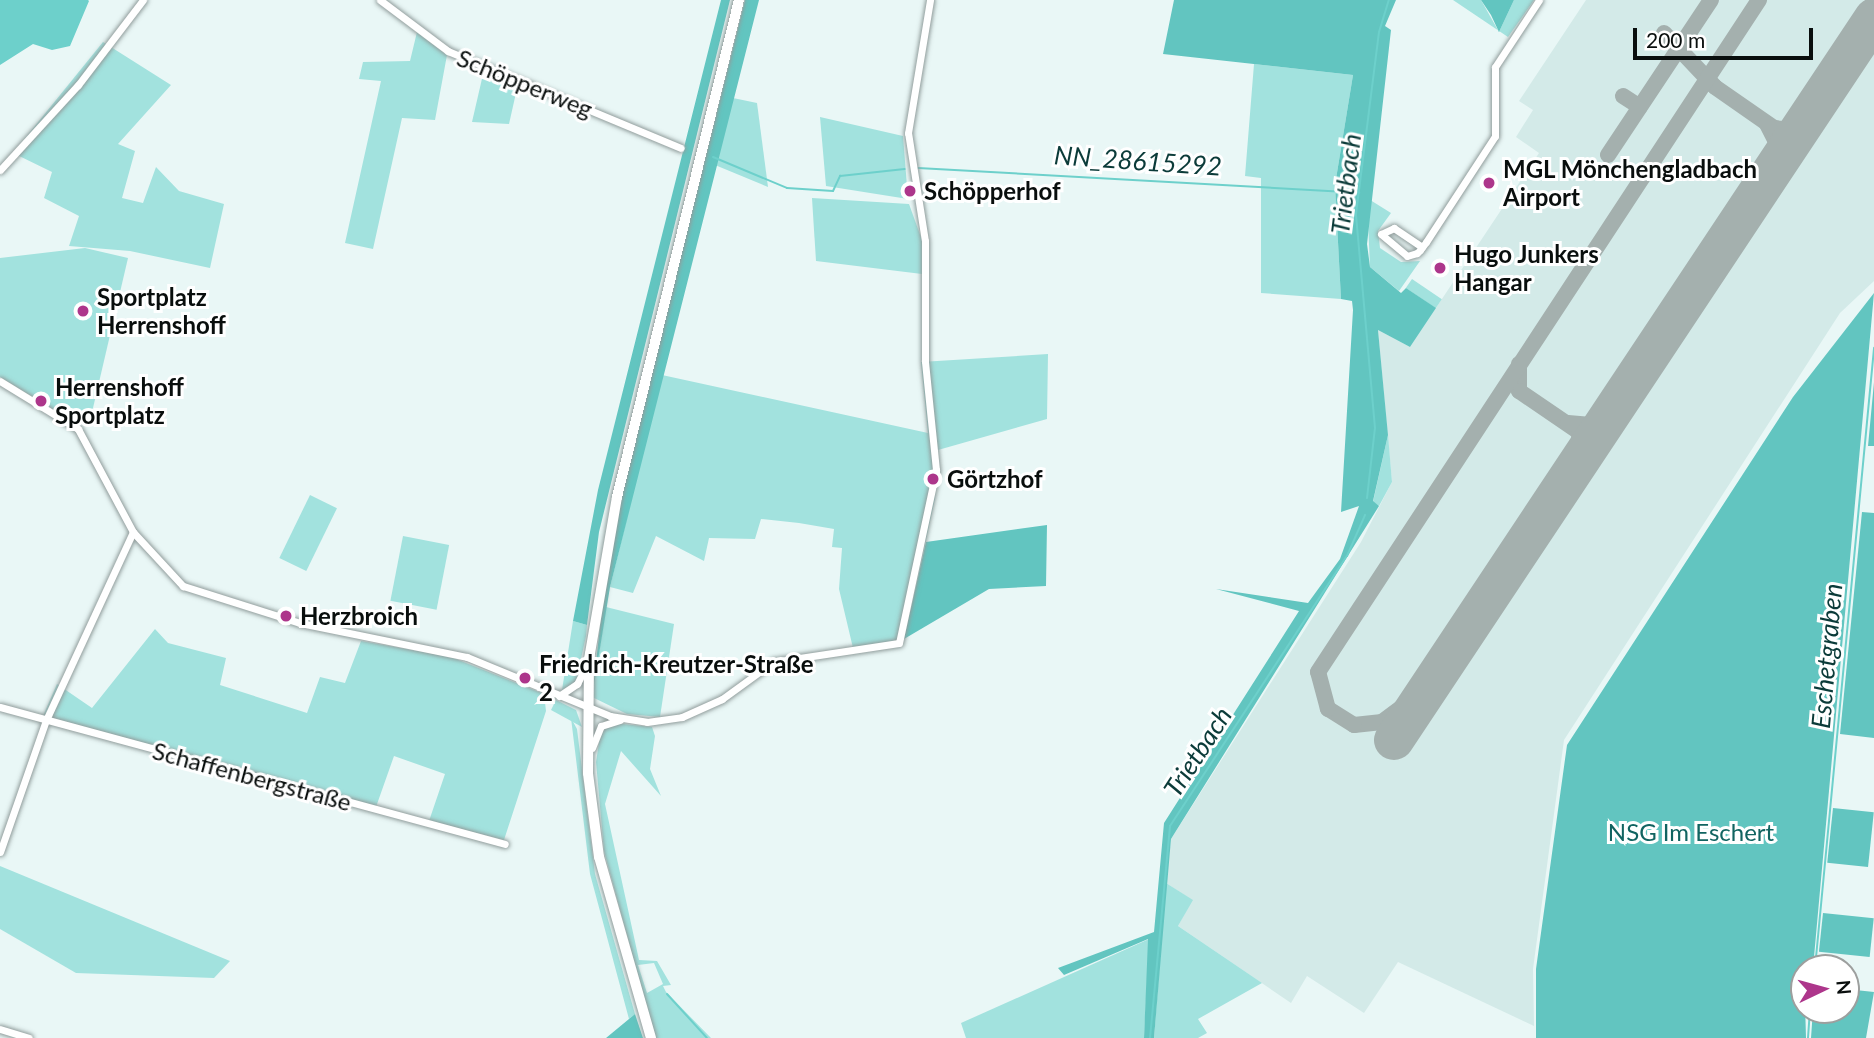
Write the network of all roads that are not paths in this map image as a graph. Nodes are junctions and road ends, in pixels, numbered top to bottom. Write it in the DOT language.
graph roads {
  1 [pos="143,0"];
  2 [pos="380,0"];
  3 [pos="739,0"];
  4 [pos="930,0"];
  5 [pos="1539,0"];
  6 [pos="681,148"];
  7 [pos="0,170"];
  8 [pos="1422,247"];
  9 [pos="0,381"];
  10 [pos="133,532"];
  11 [pos="589,659"];
  12 [pos="559,696"];
  13 [pos="0,707"];
  14 [pos="587,707"];
  15 [pos="46,720"];
  16 [pos="625,720"];
  17 [pos="588,773"];
  18 [pos="505,844"];
  19 [pos="0,852"];
  20 [pos="0,1029"];
  21 [pos="29,1038"];
  22 [pos="651,1038"];
  1 -- 7 [label="street"];
  2 -- 6 [label="street, Schöpperweg"];
  3 -- 11 [label="main road"];
  4 -- 16 [label="street"];
  5 -- 8 [label="street"];
  8 -- 8 [label="street"];
  9 -- 10 [label="street"];
  10 -- 12 [label="street"];
  10 -- 15 [label="street"];
  11 -- 12 [label="street"];
  11 -- 14 [label="main road"];
  12 -- 14 [label="street"];
  13 -- 15 [label="street, Schaffenbergstraße"];
  14 -- 16 [label="street"];
  14 -- 17 [label="main road"];
  15 -- 18 [label="street, Schaffenbergstraße"];
  15 -- 19 [label="street"];
  16 -- 17 [label="street"];
  17 -- 22 [label="main road"];
  20 -- 21 [label="street"];
}
